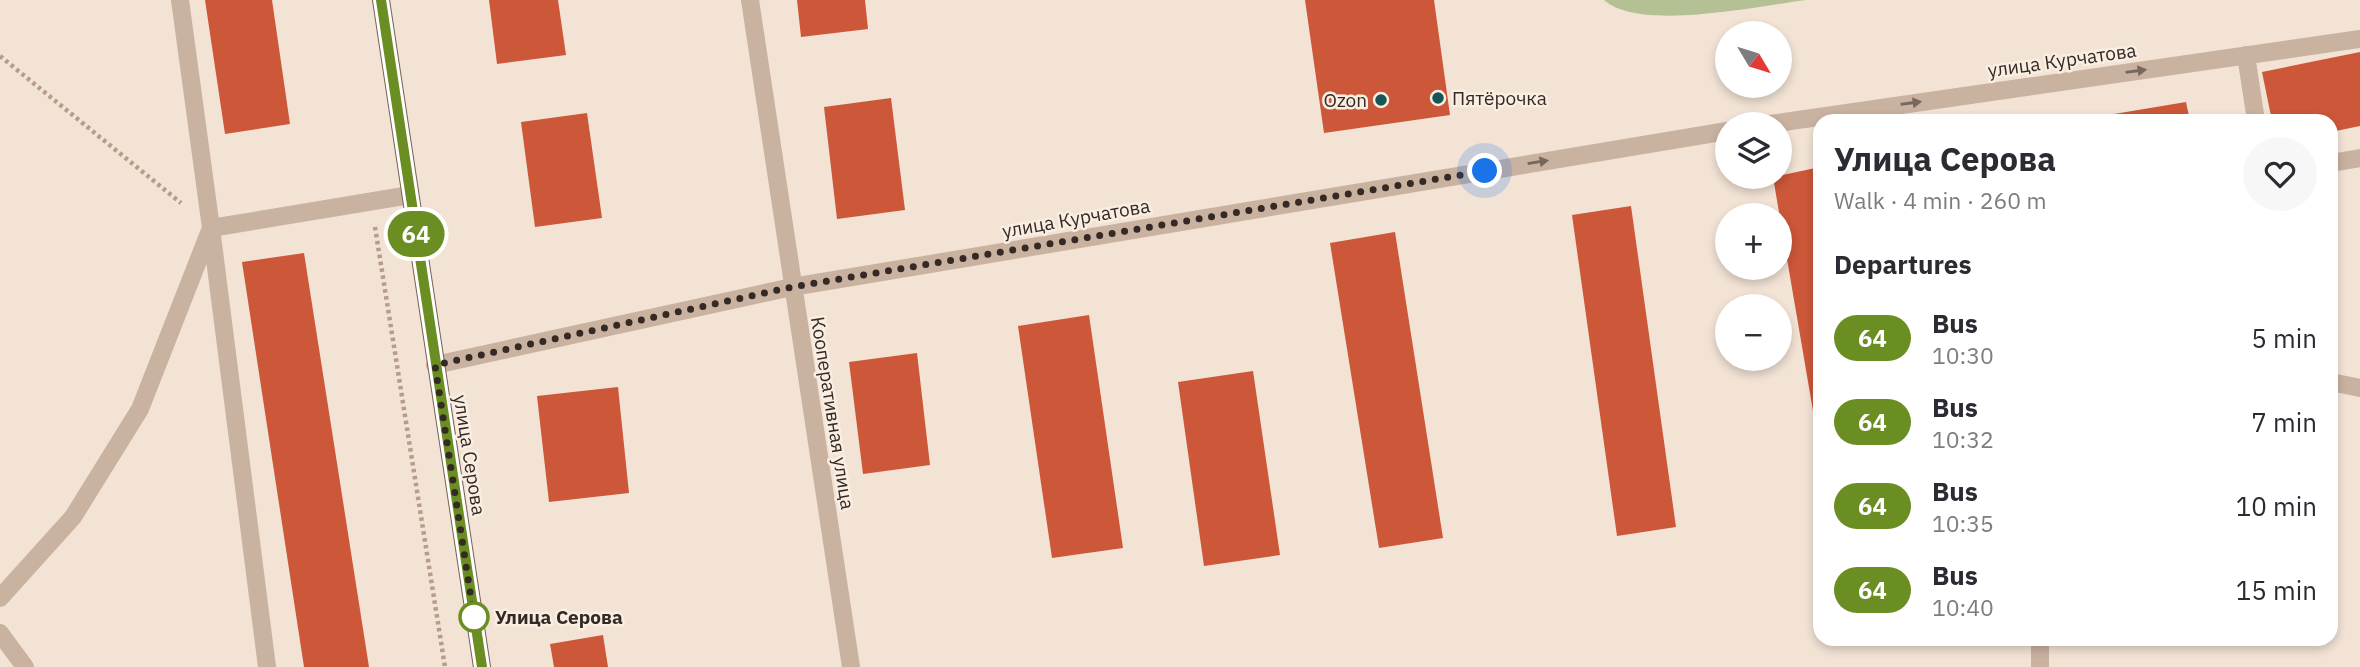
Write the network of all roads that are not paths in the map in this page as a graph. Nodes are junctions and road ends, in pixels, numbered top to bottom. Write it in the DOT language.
graph roads {
  1 [pos="180,0"];
  2 [pos="381,0"];
  3 [pos="750,0"];
  4 [pos="2360,38"];
  5 [pos="2246,55"];
  6 [pos="1839,114"];
  7 [pos="2255,114"];
  8 [pos="1813,118"];
  9 [pos="1792,121"];
  10 [pos="1715,133"];
  11 [pos="2360,158"];
  12 [pos="2338,162"];
  13 [pos="410,195"];
  14 [pos="211,228"];
  15 [pos="792,287"];
  16 [pos="435,365"];
  17 [pos="2338,383"];
  18 [pos="2360,388"];
  19 [pos="0,598"];
  20 [pos="0,633"];
  21 [pos="2040,646"];
  22 [pos="25,667"];
  23 [pos="267,667"];
  24 [pos="482,667"];
  25 [pos="851,667"];
  26 [pos="2040,667"];
  1 -- 14 [label="street"];
  2 -- 13 [label="main road, улица Серова"];
  3 -- 15 [label="street, Кооперативная улица"];
  4 -- 5 [label="street, улица Курчатова"];
  6 -- 5 [label="street, улица Курчатова, one-way"];
  5 -- 7 [label="street"];
  9 -- 8 [label="street, улица Курчатова, one-way"];
  15 -- 10 [label="street, улица Курчатова, one-way"];
  11 -- 12 [label="street"];
  13 -- 14 [label="street"];
  13 -- 16 [label="main road, улица Серова"];
  14 -- 19 [label="street"];
  14 -- 23 [label="street"];
  15 -- 16 [label="street, улица Курчатова"];
  15 -- 25 [label="street, Кооперативная улица"];
  16 -- 24 [label="main road, улица Серова"];
  17 -- 18 [label="street"];
  20 -- 22 [label="street"];
  21 -- 26 [label="street"];
}
